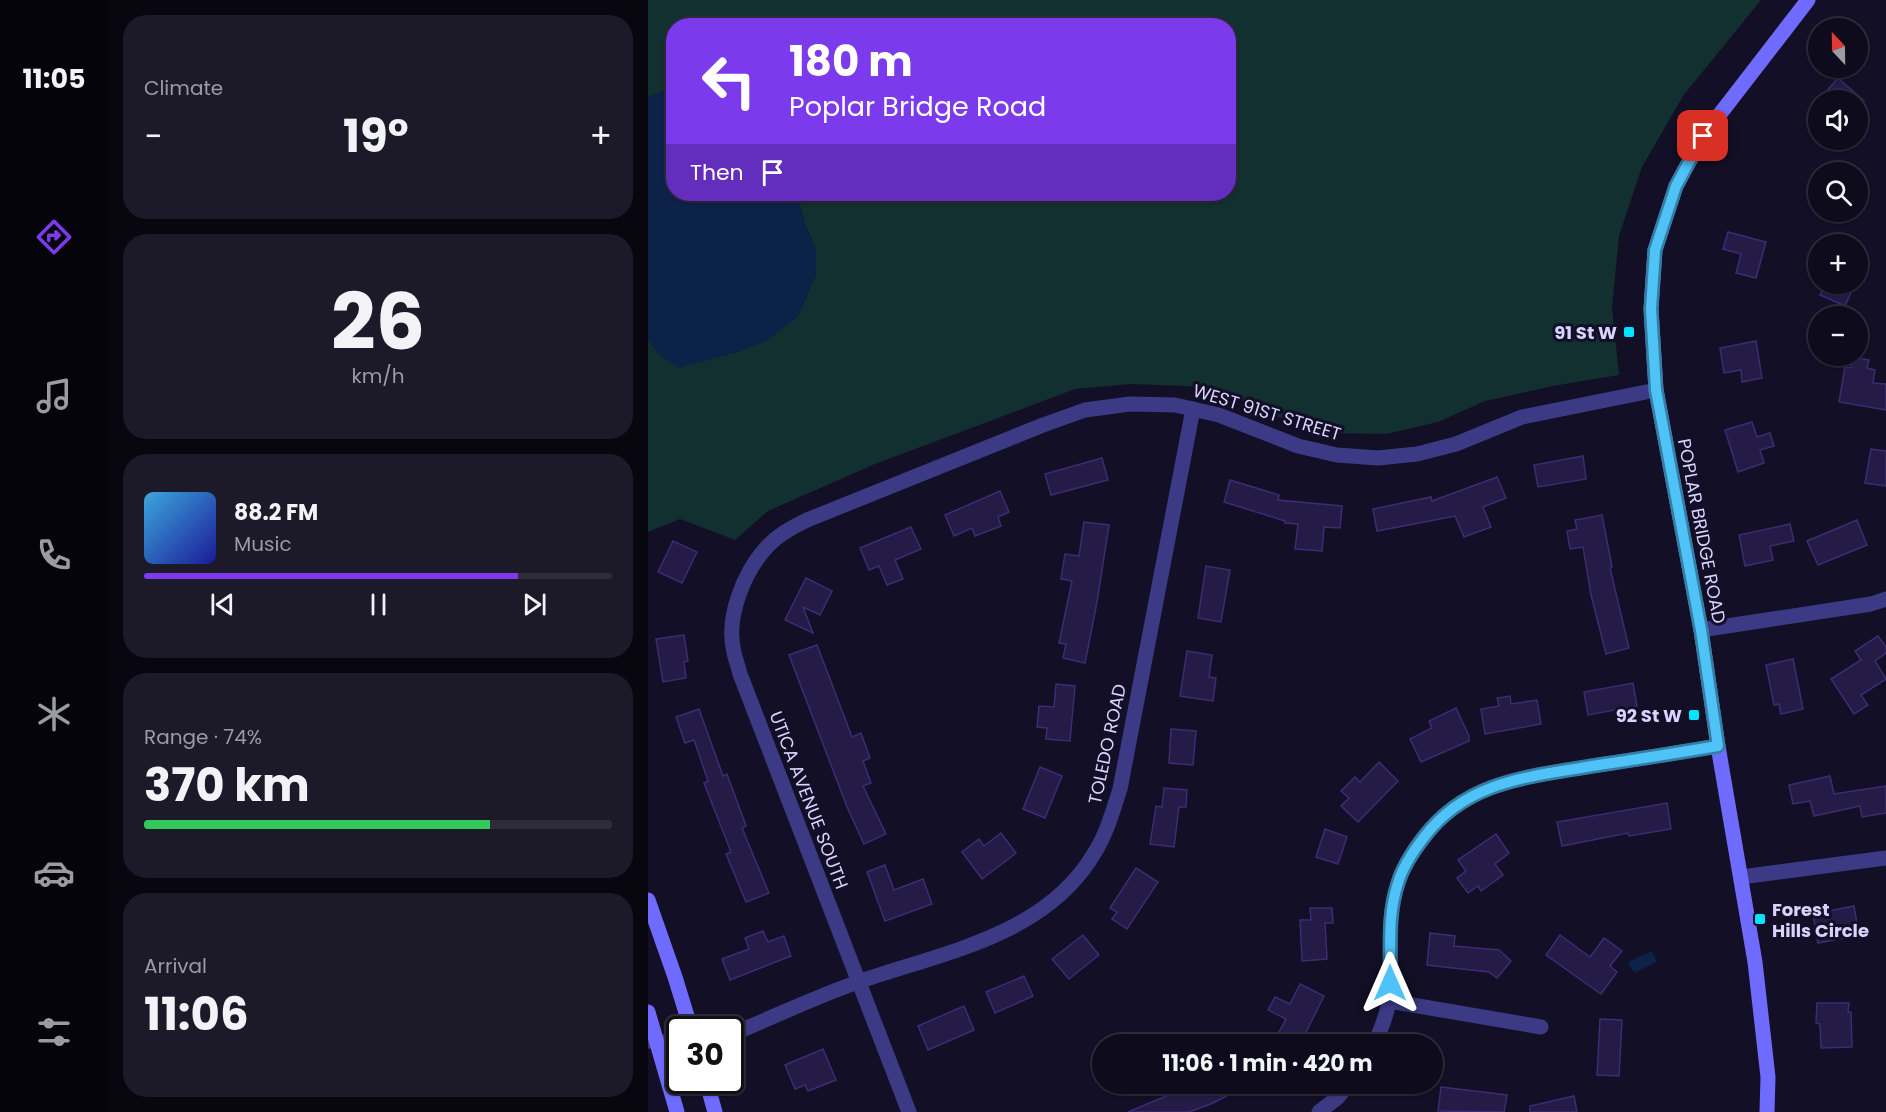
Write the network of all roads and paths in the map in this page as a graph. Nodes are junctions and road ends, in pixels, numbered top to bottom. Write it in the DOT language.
graph roads {
  1 [pos="1808,0"];
  2 [pos="1656,390"];
  3 [pos="1193,409"];
  4 [pos="807,520"];
  5 [pos="1886,599"];
  6 [pos="1701,630"];
  7 [pos="1718,746"];
  8 [pos="1886,858"];
  9 [pos="1741,877"];
  10 [pos="648,900"];
  11 [pos="858,982"];
  12 [pos="1389,1001"];
  13 [pos="648,1012"];
  14 [pos="687,1016"];
  15 [pos="1541,1027"];
  16 [pos="744,1029"];
  17 [pos="1379,1034"];
  18 [pos="653,1041"];
  19 [pos="710,1094"];
  20 [pos="1340,1094"];
  21 [pos="677,1112"];
  22 [pos="715,1112"];
  23 [pos="909,1112"];
  24 [pos="1318,1112"];
  25 [pos="1767,1112"];
  1 -- 2 [label="street, POPLAR BRIDGE ROAD"];
  2 -- 3 [label="street, WEST 91ST STREET"];
  2 -- 6 [label="street, POPLAR BRIDGE ROAD"];
  3 -- 4 [label="street, WEST 91ST STREET"];
  3 -- 11 [label="street, TOLEDO ROAD"];
  4 -- 11 [label="street, UTICA AVENUE SOUTH"];
  5 -- 6 [label="street"];
  6 -- 7 [label="street, POPLAR BRIDGE ROAD"];
  7 -- 9 [label="street, POPLAR BRIDGE ROAD"];
  7 -- 12 [label="street"];
  8 -- 9 [label="street"];
  9 -- 25 [label="street, POPLAR BRIDGE ROAD"];
  10 -- 14 [label="street"];
  11 -- 16 [label="street, TOLEDO ROAD"];
  11 -- 23 [label="street, UTICA AVENUE SOUTH"];
  12 -- 15 [label="street"];
  12 -- 17 [label="street"];
  13 -- 18 [label="street"];
  18 -- 21 [label="street"];
  19 -- 22 [label="street"];
  20 -- 24 [label="street"];
}
